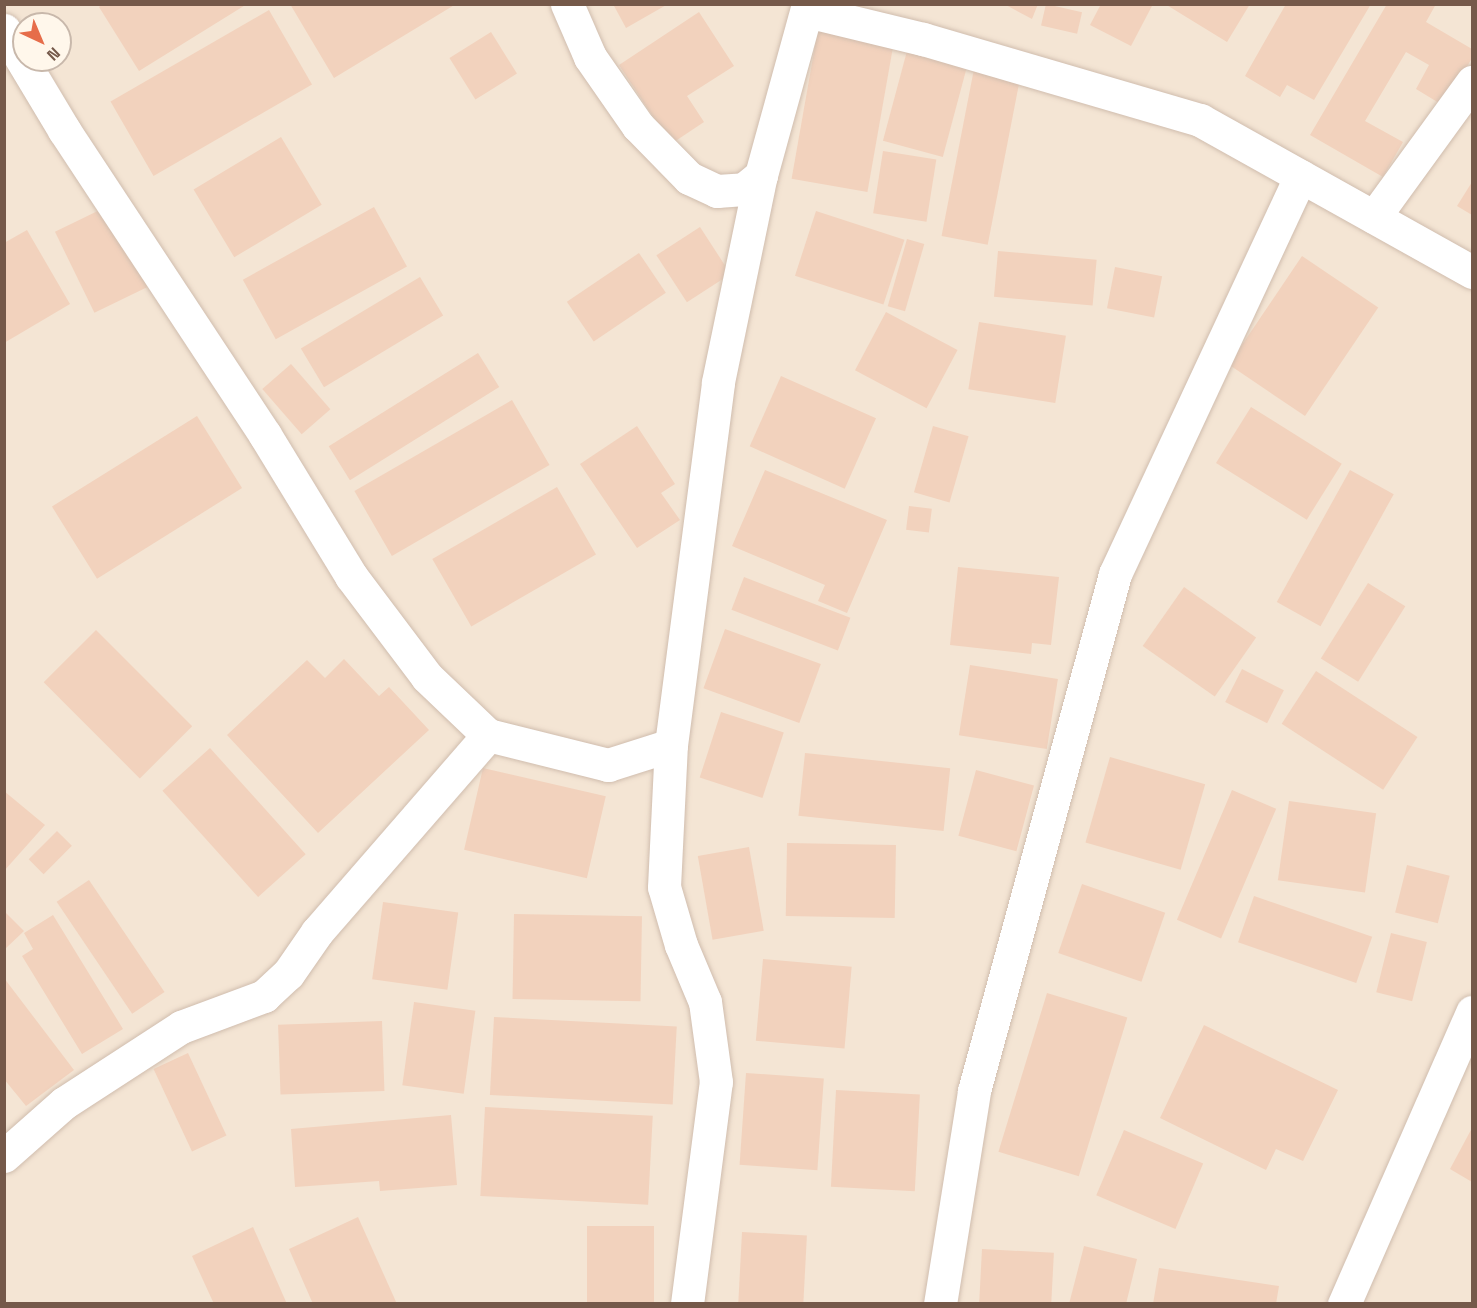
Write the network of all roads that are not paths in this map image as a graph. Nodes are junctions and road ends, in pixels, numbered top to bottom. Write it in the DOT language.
graph roads {
  1 [pos="567,4"];
  2 [pos="807,8"];
  3 [pos="4,30"];
  4 [pos="1473,82"];
  5 [pos="760,175"];
  6 [pos="1301,176"];
  7 [pos="1374,217"];
  8 [pos="1473,272"];
  9 [pos="488,735"];
  10 [pos="671,745"];
  11 [pos="1473,1012"];
  12 [pos="4,1156"];
  13 [pos="1352,1300"];
  14 [pos="687,1304"];
  15 [pos="940,1304"];
  1 -- 5 [label="street"];
  2 -- 5 [label="street"];
  2 -- 6 [label="street"];
  3 -- 9 [label="street"];
  4 -- 7 [label="street"];
  5 -- 10 [label="street"];
  6 -- 7 [label="street"];
  6 -- 15 [label="street"];
  7 -- 8 [label="street"];
  9 -- 10 [label="street"];
  9 -- 12 [label="street"];
  10 -- 14 [label="street"];
  11 -- 13 [label="street"];
}
